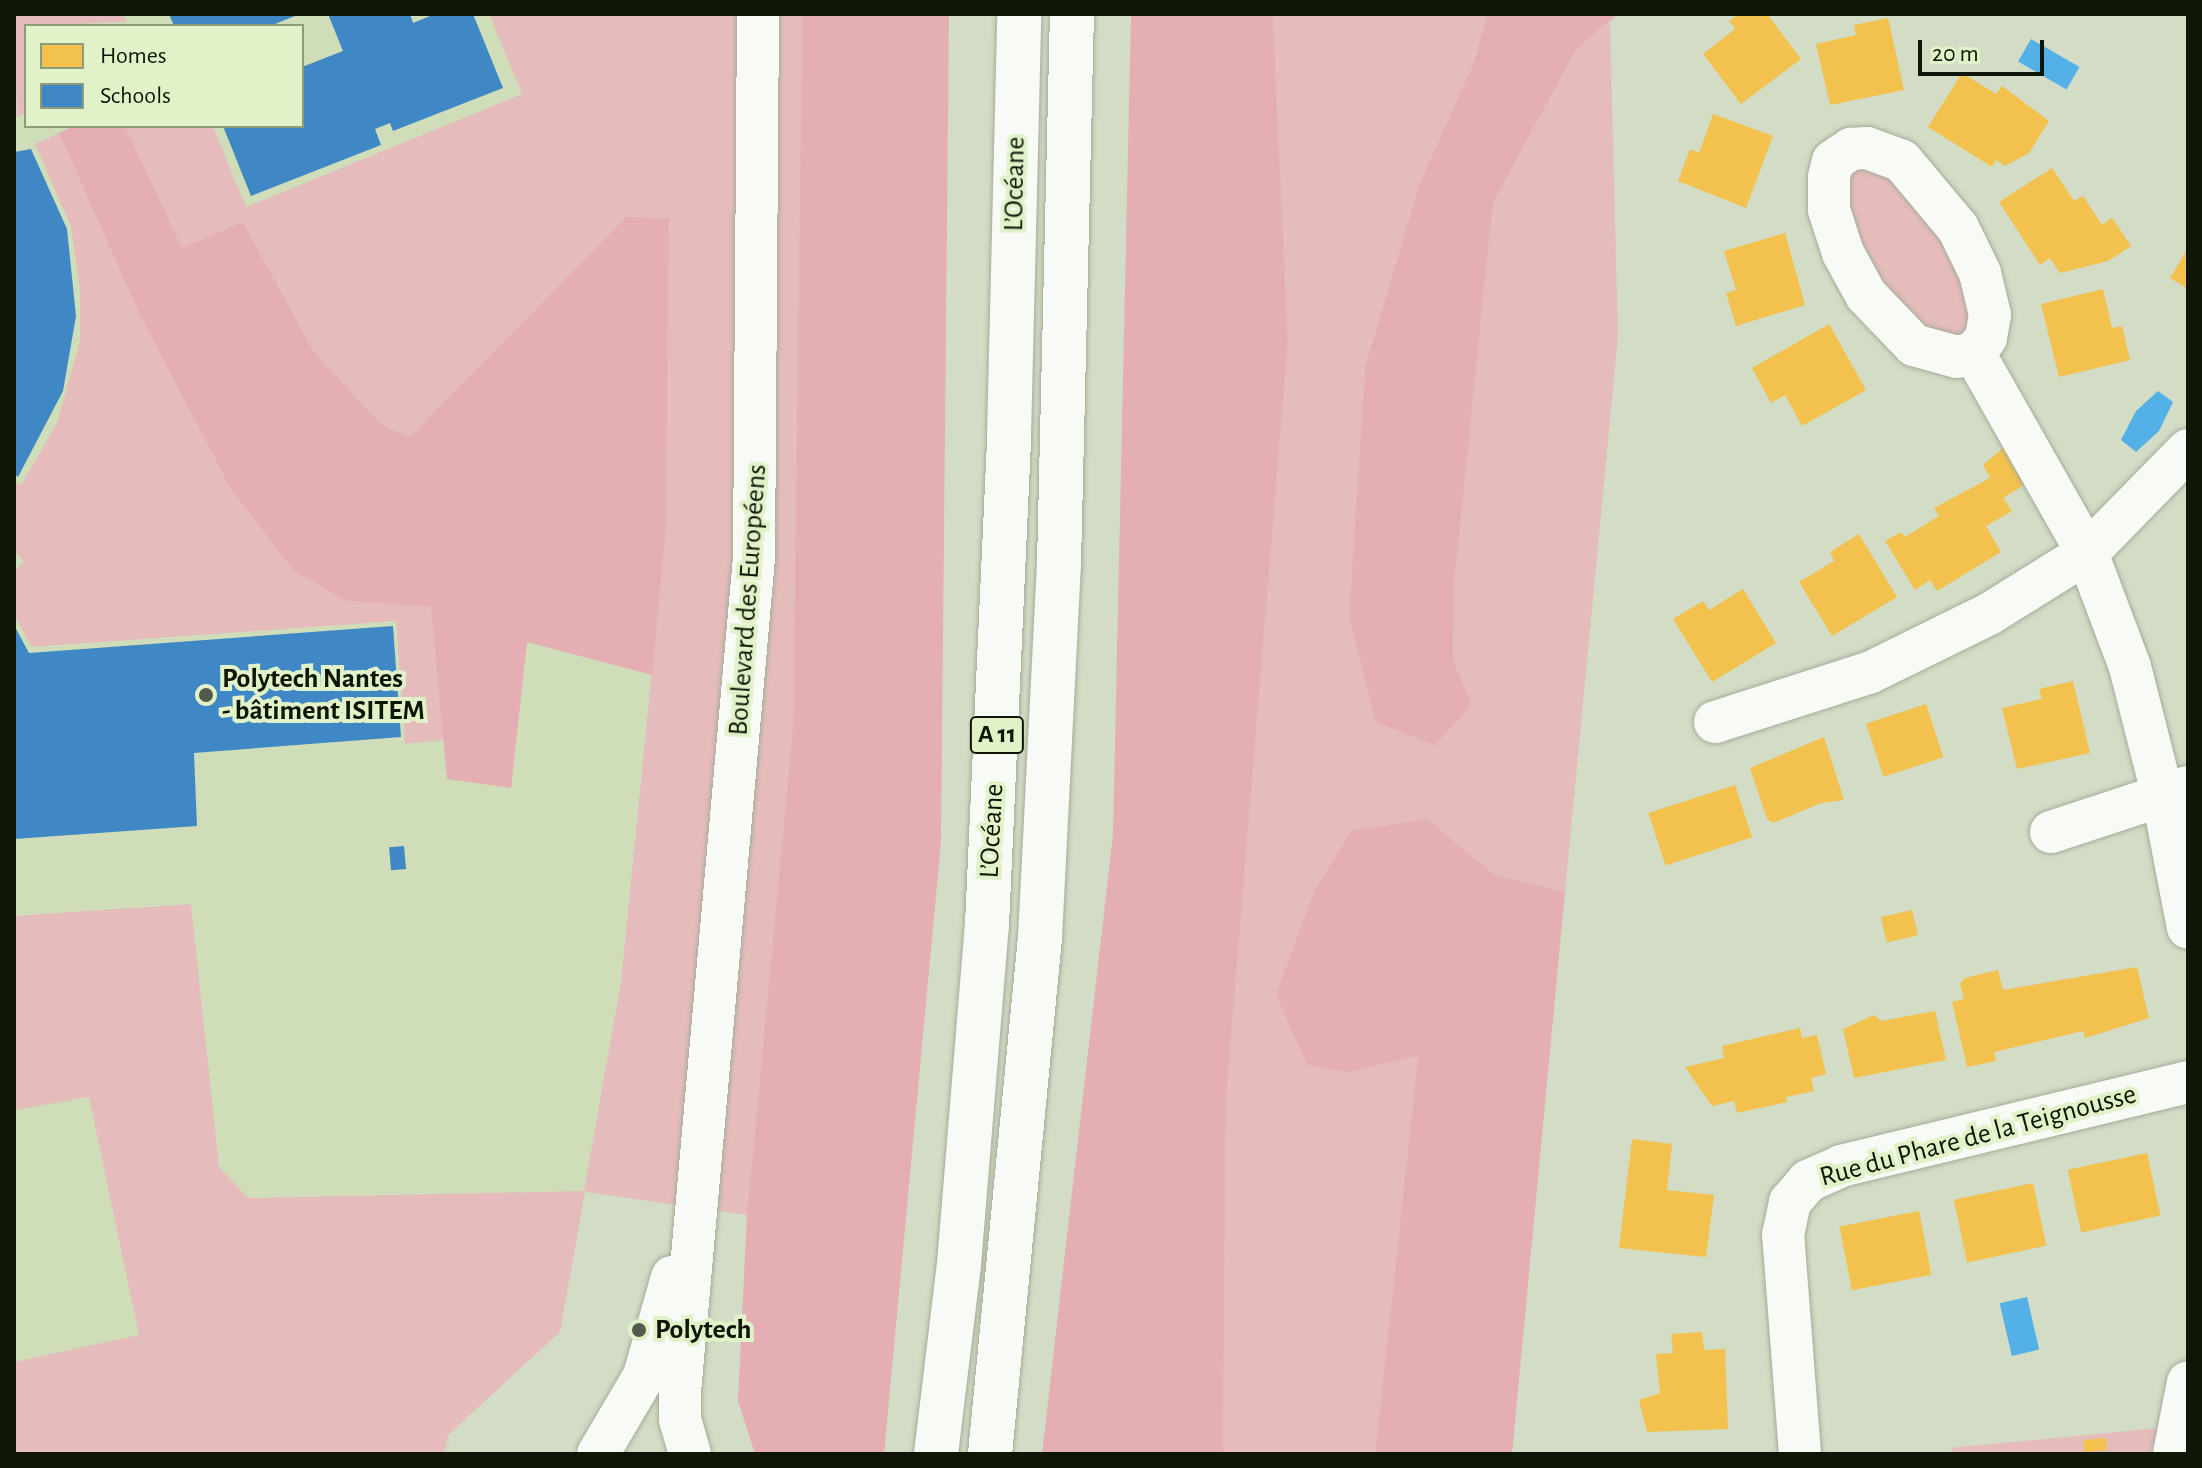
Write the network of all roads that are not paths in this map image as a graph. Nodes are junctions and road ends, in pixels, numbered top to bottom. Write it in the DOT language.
graph roads {
  1 [pos="758,14"];
  2 [pos="1019,14"];
  3 [pos="1072,14"];
  4 [pos="1974,353"];
  5 [pos="2188,450"];
  6 [pos="2087,553"];
  7 [pos="1715,722"];
  8 [pos="2175,790"];
  9 [pos="2051,832"];
  10 [pos="2188,928"];
  11 [pos="2188,1082"];
  12 [pos="698,1184"];
  13 [pos="2188,1382"];
  14 [pos="598,1454"];
  15 [pos="690,1454"];
  16 [pos="936,1454"];
  17 [pos="990,1454"];
  18 [pos="1800,1454"];
  19 [pos="2174,1454"];
  1 -- 12 [label="street, Boulevard des Européens"];
  2 -- 16 [label="highway, L’Océane / A 11"];
  3 -- 17 [label="highway, L’Océane / A 11"];
  4 -- 4 [label="street"];
  4 -- 6 [label="street"];
  5 -- 6 [label="street"];
  6 -- 7 [label="street"];
  6 -- 8 [label="street"];
  8 -- 9 [label="street"];
  8 -- 10 [label="street"];
  11 -- 18 [label="street, Rue du Phare de la Teignousse"];
  12 -- 14 [label="street, Boulevard des Européens"];
  12 -- 15 [label="street, Boulevard des Européens"];
  13 -- 19 [label="street"];
}
